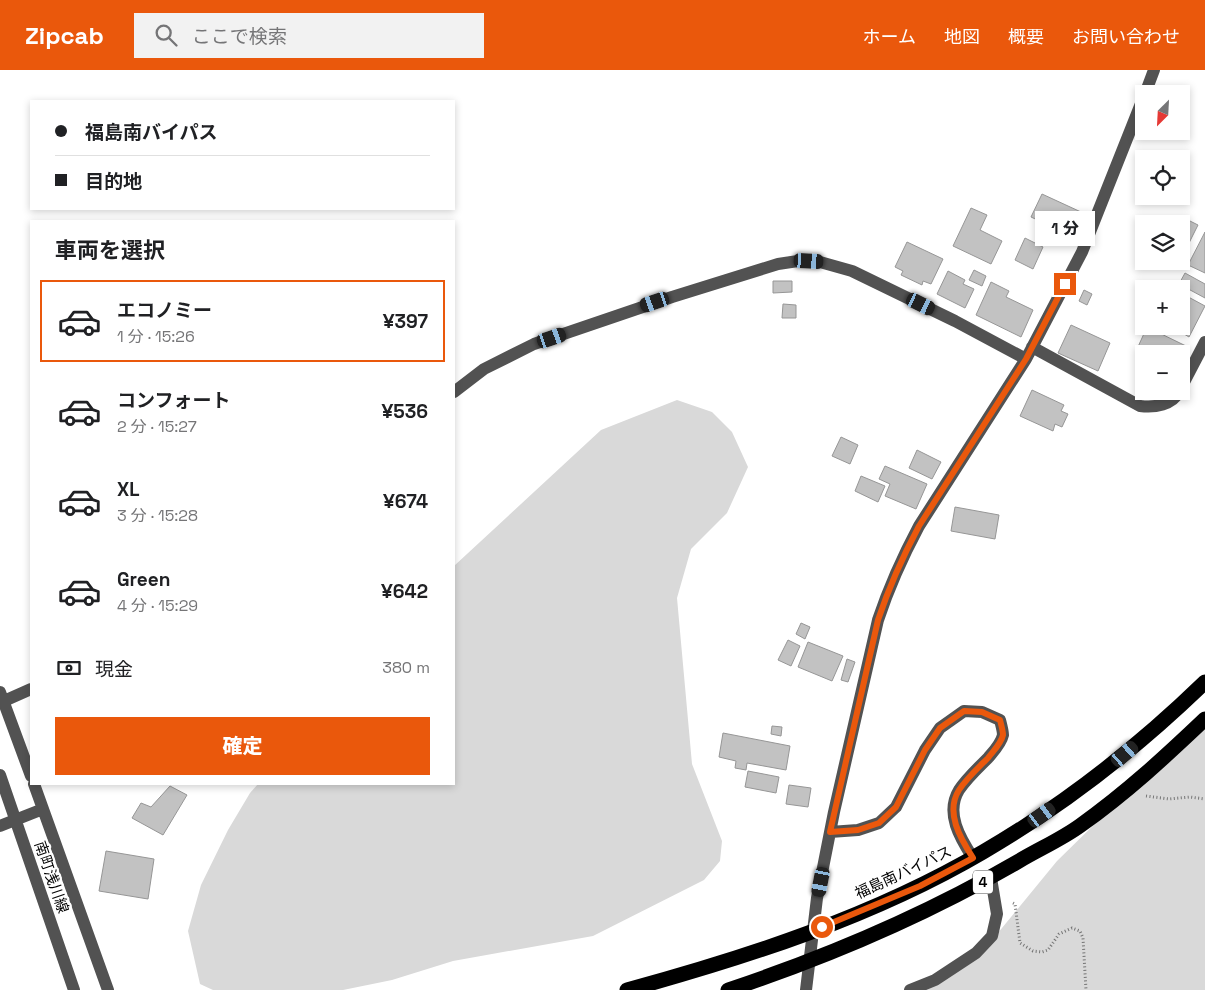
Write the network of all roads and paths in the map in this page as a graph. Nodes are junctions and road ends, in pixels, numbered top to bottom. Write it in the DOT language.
graph roads {
  1 [pos="1154,70"];
  2 [pos="1148,85"];
  3 [pos="1135,118"];
  4 [pos="1205,342"];
  5 [pos="1029,353"];
  6 [pos="1190,371"];
  7 [pos="455,391"];
  8 [pos="1172,400"];
  9 [pos="1205,682"];
  10 [pos="30,689"];
  11 [pos="2,696"];
  12 [pos="1205,719"];
  13 [pos="30,773"];
  14 [pos="0,775"];
  15 [pos="34,785"];
  16 [pos="1144,795"];
  17 [pos="1205,800"];
  18 [pos="43,809"];
  19 [pos="15,820"];
  20 [pos="0,826"];
  21 [pos="830,832"];
  22 [pos="973,858"];
  23 [pos="992,885"];
  24 [pos="74,990"];
  25 [pos="108,990"];
  26 [pos="627,990"];
  27 [pos="728,990"];
  28 [pos="806,990"];
  29 [pos="910,990"];
  30 [pos="1086,990"];
  1 -- 2 [label="street"];
  3 -- 5 [label="street"];
  4 -- 6 [label="street"];
  5 -- 7 [label="street"];
  5 -- 8 [label="street"];
  5 -- 21 [label="street"];
  9 -- 22 [label="highway, 福島南バイパス / 4"];
  10 -- 11 [label="street"];
  11 -- 13 [label="street"];
  12 -- 23 [label="highway, 4"];
  14 -- 19 [label="street, 南町浅川線"];
  15 -- 18 [label="street, 南町浅川線"];
  16 -- 17 [label="path"];
  18 -- 19 [label="street"];
  18 -- 25 [label="street, 南町浅川線"];
  19 -- 20 [label="street"];
  19 -- 24 [label="street, 南町浅川線"];
  21 -- 22 [label="street"];
  21 -- 28 [label="street"];
  22 -- 26 [label="highway, 福島南バイパス / 4"];
  23 -- 27 [label="highway, 4"];
  23 -- 29 [label="street"];
  23 -- 30 [label="path"];
}
